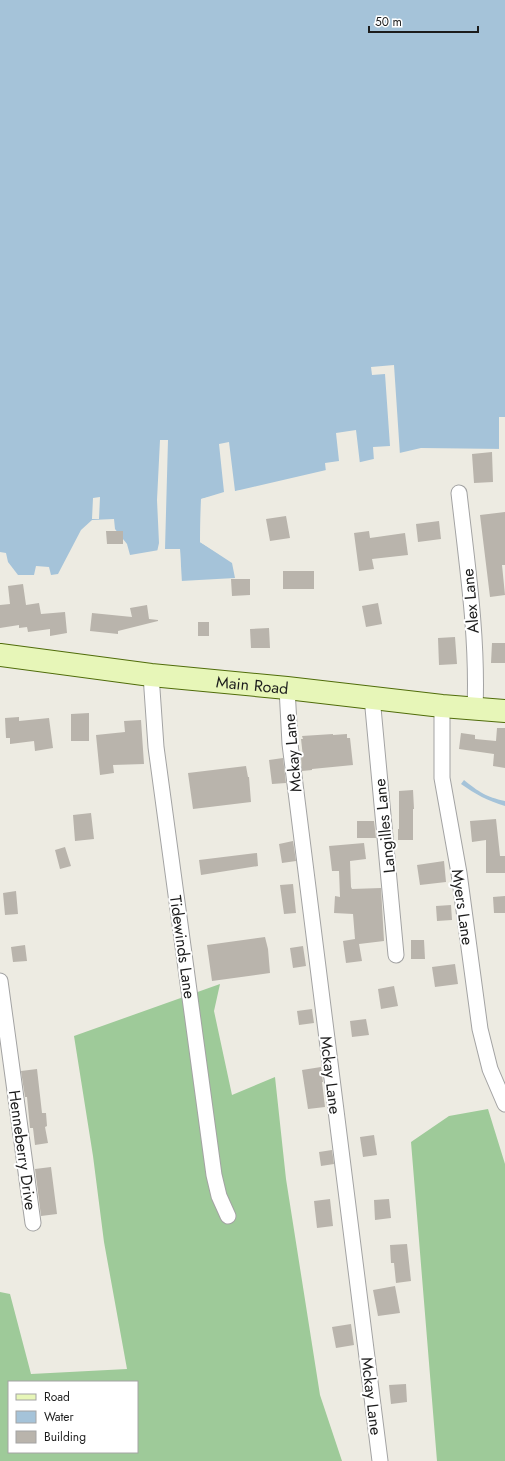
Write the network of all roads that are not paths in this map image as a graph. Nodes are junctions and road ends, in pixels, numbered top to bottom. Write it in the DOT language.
graph roads {
  1 [pos="459,493"];
  2 [pos="0,655"];
  3 [pos="151,675"];
  4 [pos="287,688"];
  5 [pos="372,697"];
  6 [pos="442,706"];
  7 [pos="475,709"];
  8 [pos="505,711"];
  9 [pos="396,955"];
  10 [pos="0,981"];
  11 [pos="505,1104"];
  12 [pos="228,1216"];
  13 [pos="33,1223"];
  14 [pos="380,1461"];
  1 -- 7 [label="street, Alex Lane"];
  2 -- 3 [label="main road, Main Road"];
  3 -- 4 [label="main road, Main Road"];
  3 -- 12 [label="street, Tidewinds Lane"];
  4 -- 5 [label="main road, Main Road"];
  4 -- 14 [label="street, Mckay Lane"];
  5 -- 6 [label="main road, Main Road"];
  5 -- 9 [label="street, Langilles Lane"];
  6 -- 7 [label="main road, Main Road"];
  6 -- 11 [label="street, Myers Lane"];
  7 -- 8 [label="main road, Main Road"];
  10 -- 13 [label="street, Henneberry Drive"];
}
